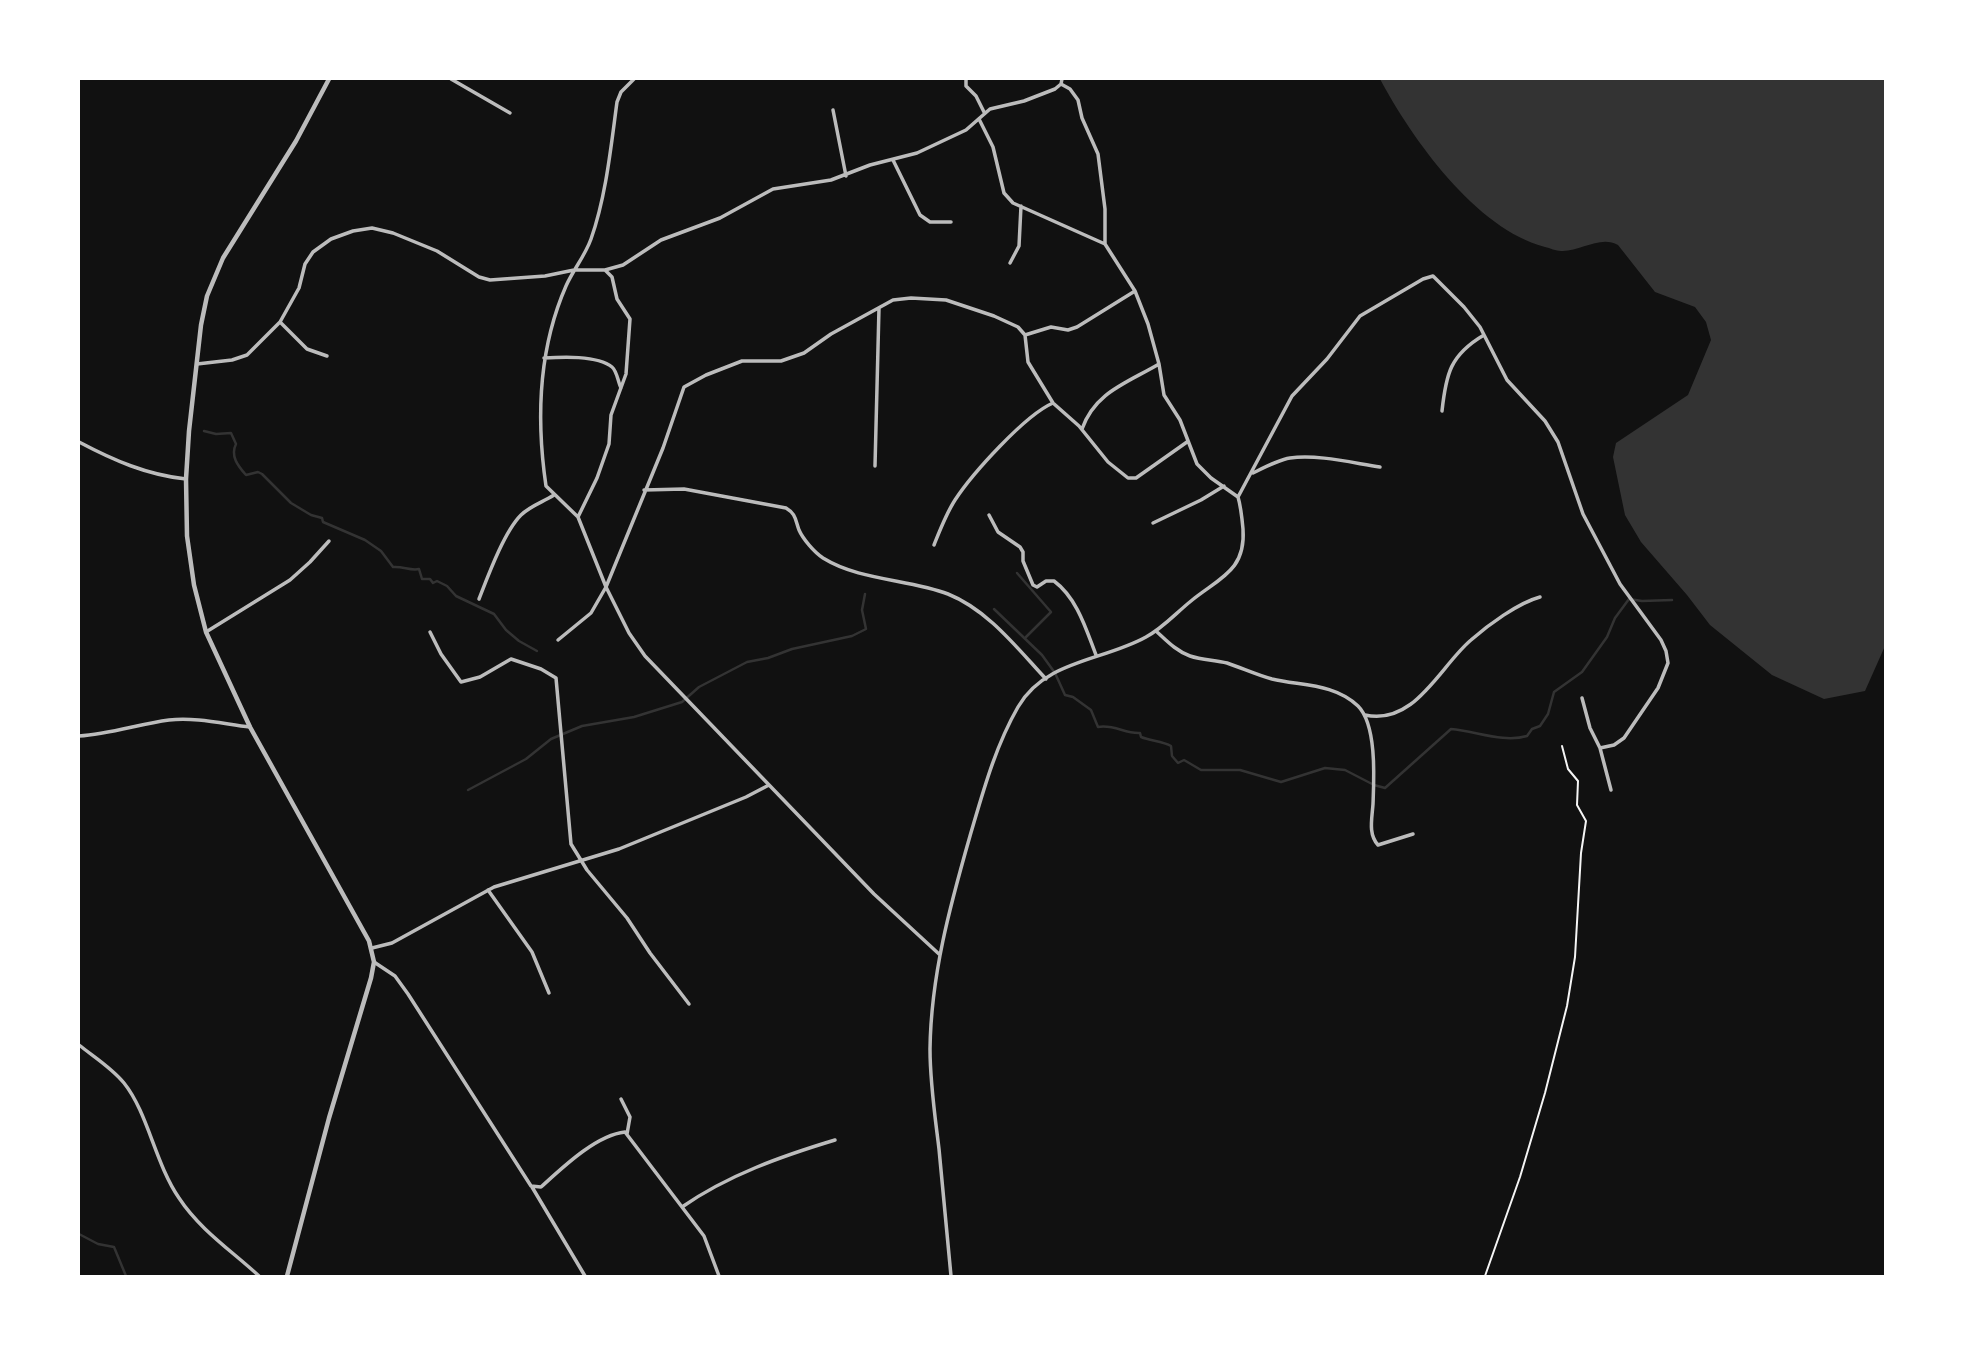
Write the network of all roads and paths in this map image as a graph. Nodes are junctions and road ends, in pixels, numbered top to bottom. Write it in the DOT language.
graph roads {
  1 [pos="329,79"];
  2 [pos="451,79"];
  3 [pos="634,79"];
  4 [pos="966,79"];
  5 [pos="1062,81"];
  6 [pos="833,110"];
  7 [pos="510,113"];
  8 [pos="984,113"];
  9 [pos="979,119"];
  10 [pos="893,160"];
  11 [pos="846,176"];
  12 [pos="1021,206"];
  13 [pos="951,222"];
  14 [pos="1105,244"];
  15 [pos="1010,262"];
  16 [pos="574,270"];
  17 [pos="605,270"];
  18 [pos="1135,290"];
  19 [pos="879,307"];
  20 [pos="280,322"];
  21 [pos="1025,335"];
  22 [pos="1484,335"];
  23 [pos="327,356"];
  24 [pos="544,358"];
  25 [pos="197,363"];
  26 [pos="1159,364"];
  27 [pos="621,388"];
  28 [pos="1053,403"];
  29 [pos="1442,411"];
  30 [pos="1082,429"];
  31 [pos="79,442"];
  32 [pos="1187,442"];
  33 [pos="875,466"];
  34 [pos="1380,467"];
  35 [pos="1251,474"];
  36 [pos="186,479"];
  37 [pos="1224,486"];
  38 [pos="644,490"];
  39 [pos="554,495"];
  40 [pos="1238,497"];
  41 [pos="989,515"];
  42 [pos="578,517"];
  43 [pos="1153,523"];
  44 [pos="329,541"];
  45 [pos="934,545"];
  46 [pos="606,587"];
  47 [pos="1540,597"];
  48 [pos="479,599"];
  49 [pos="1156,631"];
  50 [pos="206,632"];
  51 [pos="430,632"];
  52 [pos="558,639"];
  53 [pos="1096,655"];
  54 [pos="1046,678"];
  55 [pos="1581,698"];
  56 [pos="1365,715"];
  57 [pos="250,727"];
  58 [pos="79,736"];
  59 [pos="1562,747"];
  60 [pos="1600,748"];
  61 [pos="769,785"];
  62 [pos="1611,790"];
  63 [pos="1413,834"];
  64 [pos="581,862"];
  65 [pos="488,890"];
  66 [pos="372,948"];
  67 [pos="939,954"];
  68 [pos="374,962"];
  69 [pos="549,993"];
  70 [pos="690,1004"];
  71 [pos="79,1045"];
  72 [pos="621,1099"];
  73 [pos="628,1134"];
  74 [pos="835,1140"];
  75 [pos="531,1185"];
  76 [pos="682,1207"];
  77 [pos="259,1276"];
  78 [pos="287,1276"];
  79 [pos="585,1276"];
  80 [pos="719,1276"];
  81 [pos="951,1276"];
  82 [pos="1485,1276"];
  1 -- 25 [label="street"];
  2 -- 7 [label="street"];
  3 -- 16 [label="street"];
  4 -- 8 [label="street"];
  5 -- 8 [label="street"];
  5 -- 14 [label="street"];
  6 -- 11 [label="street"];
  8 -- 9 [label="street"];
  9 -- 10 [label="street"];
  9 -- 12 [label="street"];
  10 -- 11 [label="street"];
  10 -- 13 [label="street"];
  11 -- 17 [label="street"];
  12 -- 14 [label="street"];
  12 -- 15 [label="street"];
  14 -- 18 [label="street"];
  16 -- 17 [label="street"];
  16 -- 20 [label="street"];
  16 -- 24 [label="street"];
  17 -- 27 [label="street"];
  18 -- 21 [label="street"];
  18 -- 26 [label="street"];
  19 -- 21 [label="street"];
  19 -- 33 [label="street"];
  19 -- 38 [label="street"];
  20 -- 23 [label="street"];
  20 -- 25 [label="street"];
  21 -- 28 [label="street"];
  22 -- 29 [label="street"];
  22 -- 35 [label="street"];
  22 -- 60 [label="street"];
  24 -- 27 [label="street"];
  24 -- 39 [label="street"];
  25 -- 36 [label="street"];
  26 -- 30 [label="street"];
  26 -- 32 [label="street"];
  27 -- 42 [label="street"];
  28 -- 30 [label="street"];
  28 -- 45 [label="street"];
  30 -- 32 [label="street"];
  31 -- 36 [label="street"];
  32 -- 37 [label="street"];
  34 -- 35 [label="street"];
  35 -- 40 [label="street"];
  36 -- 50 [label="street"];
  37 -- 40 [label="street"];
  37 -- 43 [label="street"];
  38 -- 46 [label="street"];
  38 -- 54 [label="street"];
  39 -- 42 [label="street"];
  39 -- 48 [label="street"];
  40 -- 49 [label="street"];
  41 -- 53 [label="street"];
  42 -- 46 [label="street"];
  44 -- 50 [label="street"];
  46 -- 52 [label="street"];
  46 -- 61 [label="street"];
  47 -- 56 [label="street"];
  49 -- 53 [label="street"];
  49 -- 56 [label="street"];
  50 -- 57 [label="street"];
  51 -- 64 [label="street"];
  53 -- 54 [label="street"];
  54 -- 67 [label="street"];
  55 -- 60 [label="street"];
  56 -- 63 [label="street"];
  57 -- 58 [label="street"];
  57 -- 66 [label="street"];
  59 -- 82 [label="path"];
  60 -- 62 [label="street"];
  61 -- 64 [label="street"];
  61 -- 67 [label="street"];
  64 -- 65 [label="street"];
  64 -- 70 [label="street"];
  65 -- 66 [label="street"];
  65 -- 69 [label="street"];
  66 -- 68 [label="street"];
  67 -- 81 [label="street"];
  68 -- 75 [label="street"];
  68 -- 78 [label="street"];
  71 -- 77 [label="street"];
  72 -- 73 [label="street"];
  73 -- 75 [label="street"];
  73 -- 76 [label="street"];
  74 -- 76 [label="street"];
  75 -- 79 [label="street"];
  76 -- 80 [label="street"];
}
